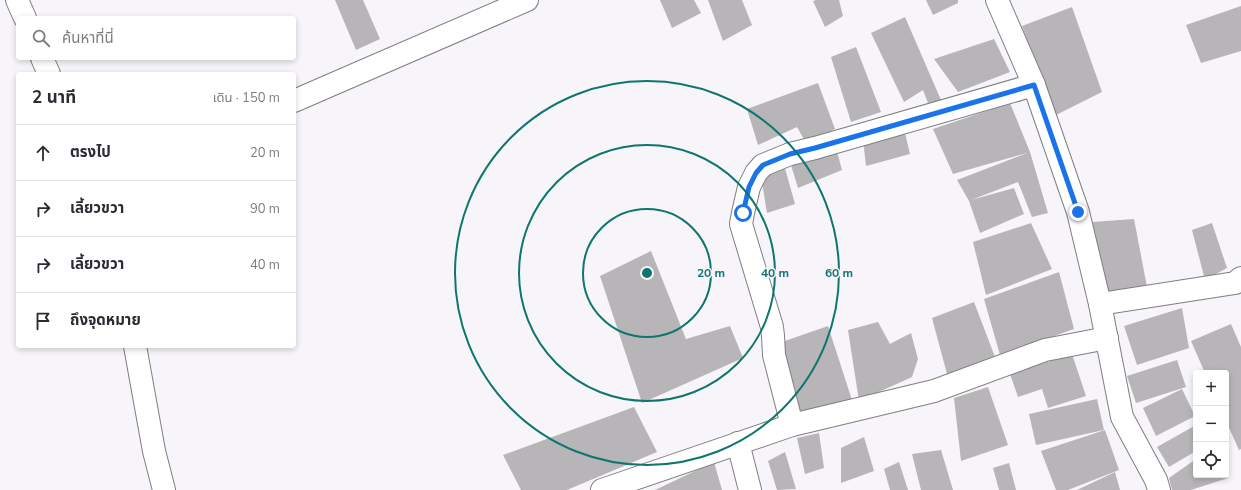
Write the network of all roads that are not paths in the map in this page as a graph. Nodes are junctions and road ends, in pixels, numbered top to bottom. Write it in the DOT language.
graph roads {
  1 [pos="17,0"];
  2 [pos="527,0"];
  3 [pos="997,0"];
  4 [pos="24,16"];
  5 [pos="43,60"];
  6 [pos="48,72"];
  7 [pos="1034,85"];
  8 [pos="296,101"];
  9 [pos="1241,278"];
  10 [pos="1100,304"];
  11 [pos="1107,338"];
  12 [pos="136,348"];
  13 [pos="792,425"];
  14 [pos="738,443"];
  15 [pos="164,490"];
  16 [pos="602,490"];
  17 [pos="750,490"];
  18 [pos="1160,490"];
  1 -- 4 [label="street"];
  2 -- 8 [label="street"];
  3 -- 7 [label="street"];
  5 -- 6 [label="street"];
  7 -- 10 [label="street"];
  7 -- 13 [label="street"];
  9 -- 10 [label="street"];
  10 -- 11 [label="street"];
  11 -- 13 [label="street"];
  11 -- 18 [label="street"];
  12 -- 15 [label="street"];
  13 -- 14 [label="street"];
  14 -- 16 [label="street"];
  14 -- 17 [label="street"];
}
